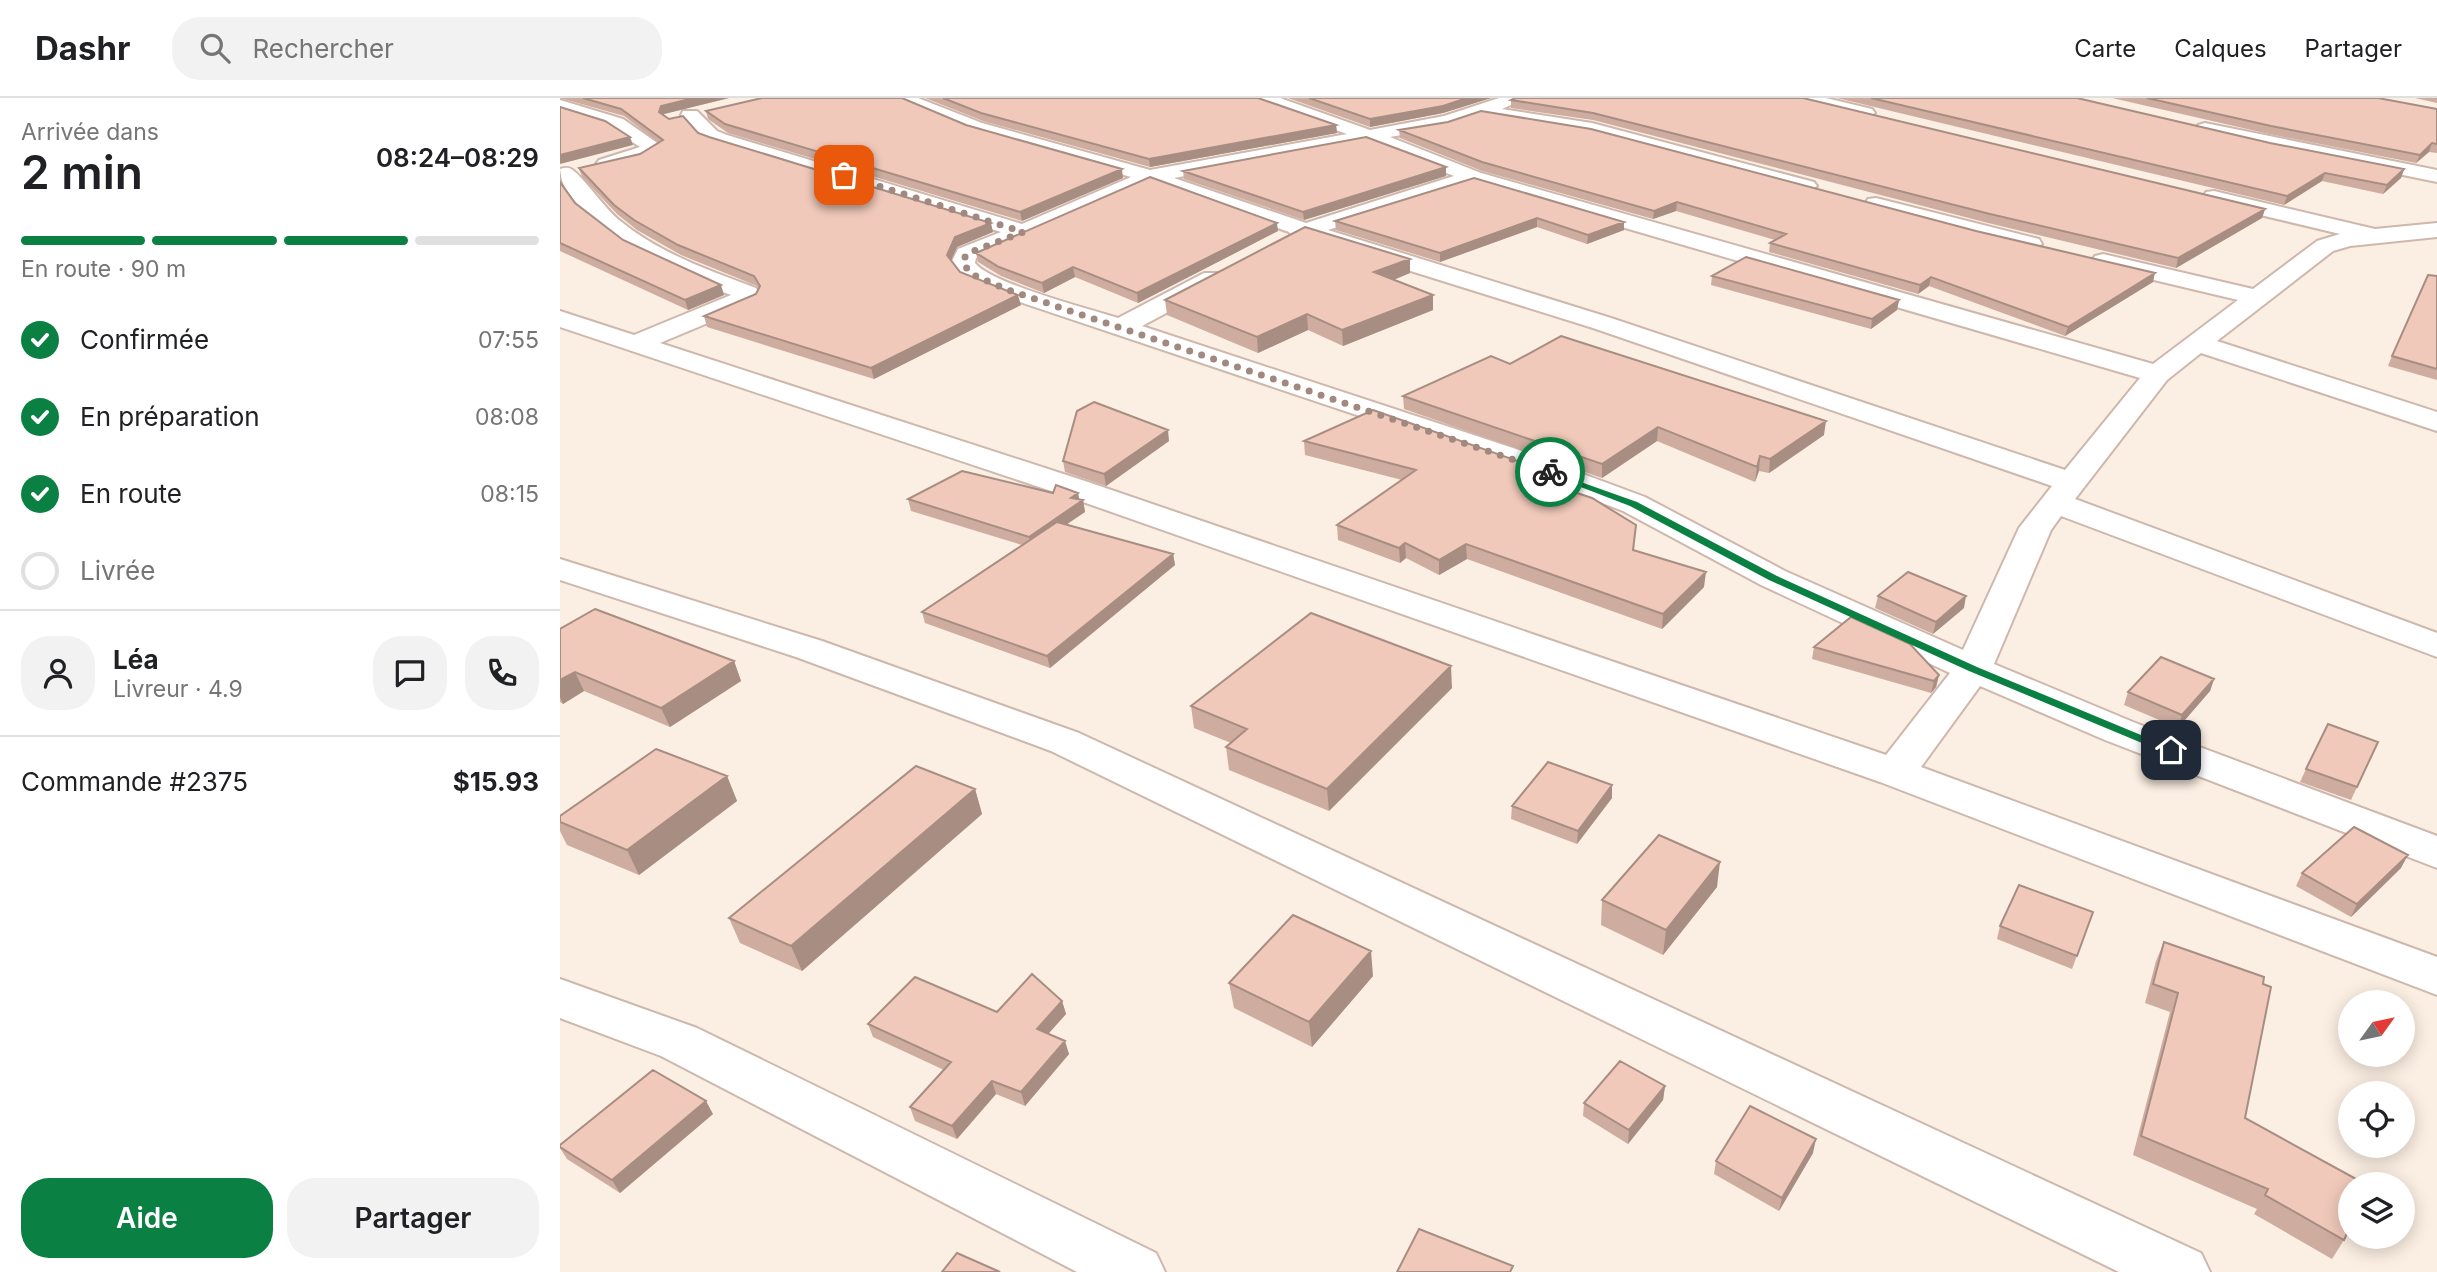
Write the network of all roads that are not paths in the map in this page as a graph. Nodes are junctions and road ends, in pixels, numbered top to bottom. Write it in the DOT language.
graph roads {
  1 [pos="902,98"];
  2 [pos="1262,98"];
  3 [pos="1804,98"];
  4 [pos="1498,103"];
  5 [pos="560,105"];
  6 [pos="712,110"];
  7 [pos="690,115"];
  8 [pos="1882,117"];
  9 [pos="2192,126"];
  10 [pos="629,130"];
  11 [pos="1368,136"];
  12 [pos="563,174"];
  13 [pos="1150,176"];
  14 [pos="2437,176"];
  15 [pos="1474,177"];
  16 [pos="1822,190"];
  17 [pos="2189,191"];
  18 [pos="1849,197"];
  19 [pos="2437,230"];
  20 [pos="1023,232"];
  21 [pos="1293,236"];
  22 [pos="2374,236"];
  23 [pos="2048,248"];
  24 [pos="2437,250"];
  25 [pos="2087,257"];
  26 [pos="1236,267"];
  27 [pos="2256,298"];
  28 [pos="560,319"];
  29 [pos="1122,326"];
  30 [pos="635,344"];
  31 [pos="2200,344"];
  32 [pos="2157,374"];
  33 [pos="2437,422"];
  34 [pos="2062,492"];
  35 [pos="565,576"];
  36 [pos="2437,646"];
  37 [pos="1973,669"];
  38 [pos="1895,772"];
  39 [pos="2437,853"];
  40 [pos="2437,976"];
  41 [pos="560,998"];
  42 [pos="1135,1272"];
  43 [pos="2180,1272"];
  1 -- 13 [label="street"];
  2 -- 11 [label="street"];
  3 -- 8 [label="street"];
  4 -- 11 [label="street"];
  4 -- 16 [label="street"];
  5 -- 10 [label="street"];
  6 -- 7 [label="street"];
  7 -- 10 [label="street"];
  7 -- 20 [label="street"];
  9 -- 14 [label="street"];
  10 -- 12 [label="street"];
  11 -- 13 [label="street"];
  11 -- 15 [label="street"];
  12 -- 30 [label="street"];
  13 -- 20 [label="street"];
  13 -- 21 [label="street"];
  15 -- 21 [label="street"];
  15 -- 32 [label="street"];
  17 -- 22 [label="street"];
  18 -- 23 [label="street"];
  19 -- 22 [label="street"];
  20 -- 29 [label="street"];
  21 -- 34 [label="street"];
  22 -- 24 [label="street"];
  22 -- 27 [label="street"];
  25 -- 27 [label="street"];
  26 -- 29 [label="street"];
  27 -- 31 [label="street"];
  28 -- 30 [label="street"];
  29 -- 37 [label="street"];
  30 -- 38 [label="street"];
  31 -- 32 [label="street"];
  31 -- 33 [label="street"];
  32 -- 34 [label="street"];
  34 -- 36 [label="street"];
  34 -- 37 [label="street"];
  35 -- 43 [label="street"];
  37 -- 38 [label="street"];
  37 -- 39 [label="street"];
  38 -- 40 [label="street"];
  41 -- 42 [label="street"];
}
